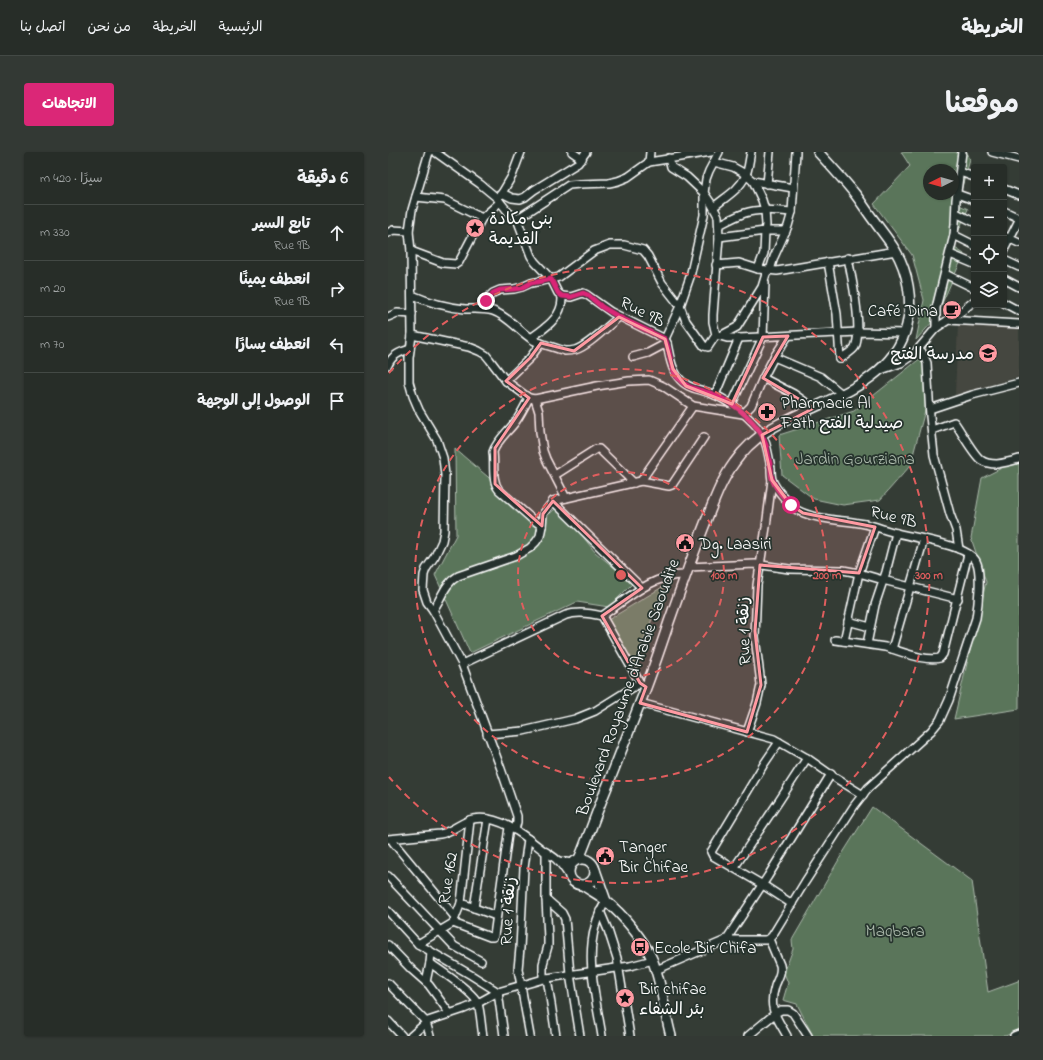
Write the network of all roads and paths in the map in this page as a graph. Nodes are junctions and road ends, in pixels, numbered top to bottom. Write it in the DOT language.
graph roads {
  1 [pos="429,152"];
  2 [pos="435,152"];
  3 [pos="521,152"];
  4 [pos="572,152"];
  5 [pos="586,152"];
  6 [pos="650,152"];
  7 [pos="711,152"];
  8 [pos="719,152"];
  9 [pos="751,152"];
  10 [pos="770,152"];
  11 [pos="796,152"];
  12 [pos="818,152"];
  13 [pos="962,152"];
  14 [pos="992,152"];
  15 [pos="669,158"];
  16 [pos="582,159"];
  17 [pos="1019,159"];
  18 [pos="649,162"];
  19 [pos="714,162"];
  20 [pos="960,172"];
  21 [pos="746,176"];
  22 [pos="971,176"];
  23 [pos="959,178"];
  24 [pos="753,182"];
  25 [pos="767,184"];
  26 [pos="793,188"];
  27 [pos="1007,190"];
  28 [pos="704,193"];
  29 [pos="959,195"];
  30 [pos="1019,195"];
  31 [pos="416,197"];
  32 [pos="500,197"];
  33 [pos="971,199"];
  34 [pos="956,200"];
  35 [pos="714,207"];
  36 [pos="765,210"];
  37 [pos="792,212"];
  38 [pos="956,213"];
  39 [pos="1007,213"];
  40 [pos="482,218"];
  41 [pos="516,219"];
  42 [pos="1019,219"];
  43 [pos="971,220"];
  44 [pos="719,225"];
  45 [pos="390,229"];
  46 [pos="409,230"];
  47 [pos="765,231"];
  48 [pos="786,231"];
  49 [pos="954,235"];
  50 [pos="719,238"];
  51 [pos="1007,238"];
  52 [pos="1019,243"];
  53 [pos="971,244"];
  54 [pos="896,250"];
  55 [pos="411,251"];
  56 [pos="950,254"];
  57 [pos="848,258"];
  58 [pos="1007,261"];
  59 [pos="828,262"];
  60 [pos="971,263"];
  61 [pos="716,265"];
  62 [pos="1019,267"];
  63 [pos="758,269"];
  64 [pos="768,270"];
  65 [pos="945,274"];
  66 [pos="551,279"];
  67 [pos="765,280"];
  68 [pos="1007,281"];
  69 [pos="971,287"];
  70 [pos="1019,287"];
  71 [pos="412,296"];
  72 [pos="562,296"];
  73 [pos="971,304"];
  74 [pos="1007,305"];
  75 [pos="680,306"];
  76 [pos="483,309"];
  77 [pos="1019,311"];
  78 [pos="412,314"];
  79 [pos="388,316"];
  80 [pos="619,317"];
  81 [pos="948,320"];
  82 [pos="1019,324"];
  83 [pos="936,328"];
  84 [pos="858,332"];
  85 [pos="839,333"];
  86 [pos="905,333"];
  87 [pos="412,335"];
  88 [pos="718,336"];
  89 [pos="788,336"];
  90 [pos="763,337"];
  91 [pos="531,338"];
  92 [pos="739,338"];
  93 [pos="666,341"];
  94 [pos="541,342"];
  95 [pos="410,349"];
  96 [pos="918,349"];
  97 [pos="633,357"];
  98 [pos="774,357"];
  99 [pos="388,365"];
  100 [pos="877,371"];
  101 [pos="763,378"];
  102 [pos="506,381"];
  103 [pos="1019,383"];
  104 [pos="715,395"];
  105 [pos="843,395"];
  106 [pos="532,398"];
  107 [pos="732,404"];
  108 [pos="693,406"];
  109 [pos="814,408"];
  110 [pos="930,409"];
  111 [pos="743,414"];
  112 [pos="932,430"];
  113 [pos="762,435"];
  114 [pos="704,437"];
  115 [pos="1019,459"];
  116 [pos="555,475"];
  117 [pos="772,480"];
  118 [pos="638,482"];
  119 [pos="566,498"];
  120 [pos="554,501"];
  121 [pos="542,526"];
  122 [pos="875,526"];
  123 [pos="896,533"];
  124 [pos="924,539"];
  125 [pos="959,549"];
  126 [pos="971,556"];
  127 [pos="760,565"];
  128 [pos="687,571"];
  129 [pos="859,573"];
  130 [pos="883,580"];
  131 [pos="909,586"];
  132 [pos="642,588"];
  133 [pos="958,599"];
  134 [pos="433,610"];
  135 [pos="602,616"];
  136 [pos="848,621"];
  137 [pos="870,627"];
  138 [pos="835,640"];
  139 [pos="844,641"];
  140 [pos="867,644"];
  141 [pos="892,649"];
  142 [pos="462,664"];
  143 [pos="643,685"];
  144 [pos="640,703"];
  145 [pos="747,732"];
  146 [pos="487,734"];
  147 [pos="779,742"];
  148 [pos="807,758"];
  149 [pos="831,774"];
  150 [pos="863,795"];
  151 [pos="488,819"];
  152 [pos="470,820"];
  153 [pos="512,828"];
  154 [pos="590,833"];
  155 [pos="528,839"];
  156 [pos="391,841"];
  157 [pos="546,852"];
  158 [pos="558,861"];
  159 [pos="576,861"];
  160 [pos="592,865"];
  161 [pos="734,868"];
  162 [pos="568,874"];
  163 [pos="389,878"];
  164 [pos="763,884"];
  165 [pos="584,886"];
  166 [pos="546,899"];
  167 [pos="606,901"];
  168 [pos="461,903"];
  169 [pos="792,904"];
  170 [pos="474,908"];
  171 [pos="600,911"];
  172 [pos="388,912"];
  173 [pos="496,916"];
  174 [pos="454,920"];
  175 [pos="440,931"];
  176 [pos="769,939"];
  177 [pos="726,940"];
  178 [pos="418,944"];
  179 [pos="388,945"];
  180 [pos="431,952"];
  181 [pos="653,960"];
  182 [pos="481,961"];
  183 [pos="430,963"];
  184 [pos="619,968"];
  185 [pos="656,970"];
  186 [pos="592,972"];
  187 [pos="570,974"];
  188 [pos="545,979"];
  189 [pos="426,982"];
  190 [pos="388,983"];
  191 [pos="521,985"];
  192 [pos="498,992"];
  193 [pos="478,1003"];
  194 [pos="775,1013"];
  195 [pos="450,1014"];
  196 [pos="388,1021"];
  197 [pos="426,1022"];
  198 [pos="1019,1034"];
  199 [pos="402,1036"];
  200 [pos="411,1036"];
  201 [pos="430,1036"];
  202 [pos="483,1036"];
  203 [pos="504,1036"];
  204 [pos="530,1036"];
  205 [pos="556,1036"];
  206 [pos="580,1036"];
  207 [pos="602,1036"];
  208 [pos="630,1036"];
  209 [pos="671,1036"];
  210 [pos="748,1036"];
  211 [pos="787,1036"];
  212 [pos="808,1036"];
  213 [pos="1014,1036"];
  1 -- 31 [label="street"];
  2 -- 32 [label="street"];
  3 -- 32 [label="street"];
  4 -- 16 [label="street"];
  5 -- 16 [label="street"];
  6 -- 18 [label="street"];
  7 -- 15 [label="street"];
  8 -- 19 [label="street"];
  9 -- 21 [label="street"];
  10 -- 25 [label="street"];
  11 -- 26 [label="street"];
  12 -- 54 [label="main road, Boulevard Royaume d'Arabie Saoudite"];
  13 -- 20 [label="street"];
  14 -- 17 [label="street"];
  15 -- 18 [label="street"];
  15 -- 28 [label="street"];
  16 -- 32 [label="street"];
  18 -- 41 [label="street"];
  19 -- 21 [label="street"];
  19 -- 28 [label="street"];
  20 -- 22 [label="street"];
  20 -- 23 [label="street"];
  21 -- 24 [label="street"];
  21 -- 35 [label="street"];
  24 -- 25 [label="street"];
  24 -- 36 [label="street"];
  25 -- 26 [label="street"];
  26 -- 37 [label="street"];
  27 -- 30 [label="street"];
  28 -- 35 [label="street"];
  28 -- 75 [label="street"];
  29 -- 33 [label="street"];
  31 -- 40 [label="street"];
  31 -- 46 [label="street"];
  32 -- 40 [label="street"];
  32 -- 41 [label="street"];
  34 -- 38 [label="street"];
  35 -- 44 [label="street"];
  36 -- 37 [label="street"];
  36 -- 44 [label="street"];
  36 -- 47 [label="street"];
  37 -- 48 [label="street"];
  38 -- 43 [label="street"];
  38 -- 49 [label="street"];
  39 -- 42 [label="street"];
  40 -- 55 [label="street"];
  41 -- 66 [label="street"];
  42 -- 51 [label="street"];
  44 -- 50 [label="street"];
  45 -- 46 [label="street"];
  46 -- 55 [label="street"];
  47 -- 48 [label="street"];
  47 -- 50 [label="street"];
  47 -- 63 [label="street"];
  48 -- 64 [label="street"];
  49 -- 53 [label="street"];
  49 -- 56 [label="street"];
  50 -- 61 [label="street"];
  51 -- 52 [label="street"];
  54 -- 57 [label="street"];
  54 -- 86 [label="main road, Boulevard Royaume d'Arabie Saoudite"];
  55 -- 71 [label="street"];
  56 -- 60 [label="street"];
  56 -- 65 [label="street"];
  57 -- 59 [label="street"];
  57 -- 84 [label="street"];
  58 -- 62 [label="street"];
  59 -- 64 [label="street"];
  59 -- 85 [label="street"];
  61 -- 63 [label="street"];
  61 -- 88 [label="street"];
  63 -- 64 [label="street"];
  64 -- 67 [label="street"];
  65 -- 69 [label="street"];
  65 -- 83 [label="street"];
  66 -- 72 [label="street"];
  66 -- 75 [label="street"];
  66 -- 76 [label="street"];
  67 -- 88 [label="street"];
  67 -- 90 [label="street"];
  68 -- 70 [label="street"];
  71 -- 76 [label="street"];
  71 -- 78 [label="street"];
  72 -- 80 [label="street, Rue 9B"];
  72 -- 91 [label="street"];
  73 -- 81 [label="street"];
  74 -- 77 [label="street"];
  75 -- 88 [label="street"];
  75 -- 93 [label="street"];
  76 -- 91 [label="street"];
  78 -- 79 [label="street"];
  78 -- 87 [label="street"];
  80 -- 93 [label="street, Rue 9B"];
  80 -- 94 [label="street"];
  81 -- 82 [label="street"];
  81 -- 83 [label="street"];
  83 -- 96 [label="street"];
  84 -- 85 [label="street"];
  84 -- 85 [label="street"];
  84 -- 86 [label="street"];
  85 -- 89 [label="street"];
  86 -- 100 [label="main road, Boulevard Royaume d'Arabie Saoudite"];
  87 -- 95 [label="street"];
  87 -- 102 [label="street"];
  88 -- 92 [label="street"];
  89 -- 90 [label="street"];
  89 -- 98 [label="street"];
  90 -- 92 [label="street"];
  90 -- 107 [label="street"];
  91 -- 94 [label="street"];
  92 -- 104 [label="street"];
  93 -- 97 [label="street"];
  93 -- 104 [label="street, Rue 9B"];
  94 -- 102 [label="street"];
  95 -- 99 [label="street"];
  95 -- 134 [label="street"];
  96 -- 100 [label="street"];
  96 -- 110 [label="street"];
  98 -- 101 [label="street"];
  98 -- 105 [label="street"];
  100 -- 105 [label="main road, Boulevard Royaume d'Arabie Saoudite"];
  101 -- 109 [label="street"];
  101 -- 111 [label="street"];
  102 -- 106 [label="street"];
  103 -- 110 [label="street"];
  104 -- 107 [label="street, Rue 9B"];
  105 -- 109 [label="main road, Boulevard Royaume d'Arabie Saoudite"];
  106 -- 108 [label="street"];
  106 -- 116 [label="street"];
  106 -- 121 [label="street"];
  107 -- 111 [label="street, Rue 9B"];
  108 -- 111 [label="street"];
  108 -- 118 [label="street"];
  109 -- 113 [label="main road, Boulevard Royaume d'Arabie Saoudite"];
  110 -- 112 [label="street"];
  111 -- 113 [label="street, Rue 9B"];
  112 -- 115 [label="street"];
  112 -- 125 [label="street"];
  113 -- 117 [label="street, Rue 9B"];
  113 -- 128 [label="main road, Boulevard Royaume d'Arabie Saoudite"];
  114 -- 118 [label="street"];
  116 -- 118 [label="street"];
  116 -- 119 [label="street"];
  117 -- 122 [label="street, Rue 9B"];
  117 -- 127 [label="street, Rue 1 زنقة"];
  118 -- 119 [label="street"];
  119 -- 120 [label="street"];
  120 -- 121 [label="street"];
  120 -- 132 [label="street"];
  121 -- 134 [label="street"];
  122 -- 123 [label="street, Rue 9B"];
  122 -- 129 [label="street"];
  123 -- 124 [label="street, Rue 9B"];
  123 -- 130 [label="street"];
  124 -- 125 [label="street, Rue 9B"];
  124 -- 131 [label="street"];
  125 -- 126 [label="street, Rue 9B"];
  126 -- 133 [label="street"];
  126 -- 150 [label="street"];
  127 -- 128 [label="street"];
  127 -- 129 [label="street"];
  127 -- 145 [label="street, Rue 1 زنقة"];
  128 -- 132 [label="street"];
  128 -- 143 [label="main road, Boulevard Royaume d'Arabie Saoudite"];
  129 -- 130 [label="street"];
  129 -- 136 [label="street"];
  130 -- 131 [label="street"];
  130 -- 137 [label="street"];
  131 -- 133 [label="street"];
  131 -- 141 [label="street"];
  132 -- 135 [label="street"];
  133 -- 141 [label="street"];
  134 -- 142 [label="street"];
  135 -- 142 [label="street"];
  135 -- 143 [label="street"];
  136 -- 137 [label="street"];
  136 -- 139 [label="street"];
  137 -- 140 [label="street"];
  138 -- 139 [label="street"];
  139 -- 140 [label="street"];
  140 -- 141 [label="street"];
  142 -- 146 [label="street"];
  143 -- 144 [label="main road, Boulevard Royaume d'Arabie Saoudite"];
  143 -- 146 [label="street"];
  144 -- 145 [label="street"];
  144 -- 154 [label="main road, Boulevard Royaume d'Arabie Saoudite"];
  145 -- 147 [label="street"];
  146 -- 153 [label="street"];
  147 -- 148 [label="street"];
  147 -- 161 [label="street"];
  148 -- 149 [label="street"];
  148 -- 161 [label="street"];
  149 -- 150 [label="street"];
  149 -- 164 [label="street"];
  150 -- 169 [label="street"];
  151 -- 152 [label="street"];
  151 -- 153 [label="street"];
  151 -- 170 [label="street"];
  152 -- 156 [label="street"];
  152 -- 168 [label="street, Rue 162"];
  153 -- 155 [label="street"];
  153 -- 173 [label="street"];
  154 -- 159 [label="main road, Boulevard Royaume d'Arabie Saoudite"];
  154 -- 160 [label="main road, Boulevard Royaume d'Arabie Saoudite"];
  155 -- 157 [label="street"];
  155 -- 191 [label="street, Rue 1 زنقة"];
  156 -- 174 [label="street"];
  157 -- 158 [label="street"];
  157 -- 166 [label="street"];
  158 -- 159 [label="street"];
  158 -- 162 [label="street"];
  159 -- 160 [label="main road"];
  159 -- 162 [label="main road"];
  160 -- 165 [label="main road"];
  160 -- 167 [label="main road, Boulevard Royaume d'Arabie Saoudite"];
  161 -- 164 [label="street"];
  162 -- 165 [label="main road"];
  163 -- 175 [label="street"];
  164 -- 169 [label="street"];
  164 -- 177 [label="street"];
  165 -- 167 [label="main road, Boulevard Royaume d'Arabie Saoudite"];
  166 -- 187 [label="street"];
  166 -- 188 [label="street"];
  167 -- 171 [label="street"];
  167 -- 181 [label="main road, Boulevard Royaume d'Arabie Saoudite"];
  168 -- 170 [label="street"];
  168 -- 174 [label="street, Rue 162"];
  169 -- 176 [label="street"];
  170 -- 173 [label="street"];
  171 -- 184 [label="street"];
  171 -- 186 [label="street"];
  172 -- 178 [label="street"];
  173 -- 174 [label="street"];
  174 -- 175 [label="street, Rue 162"];
  175 -- 178 [label="street, Rue 162"];
  175 -- 182 [label="street"];
  176 -- 177 [label="street"];
  176 -- 194 [label="street"];
  177 -- 185 [label="street"];
  178 -- 180 [label="street"];
  179 -- 189 [label="street"];
  180 -- 183 [label="street"];
  180 -- 192 [label="street"];
  181 -- 184 [label="street"];
  181 -- 185 [label="main road, Boulevard Royaume d'Arabie Saoudite"];
  183 -- 189 [label="street"];
  183 -- 193 [label="street"];
  184 -- 186 [label="street"];
  184 -- 208 [label="street"];
  185 -- 209 [label="main road, Boulevard Royaume d'Arabie Saoudite"];
  186 -- 187 [label="street"];
  186 -- 207 [label="street"];
  187 -- 188 [label="street"];
  187 -- 206 [label="street"];
  188 -- 191 [label="street"];
  188 -- 205 [label="street"];
  189 -- 195 [label="street"];
  190 -- 197 [label="street"];
  191 -- 192 [label="street"];
  191 -- 204 [label="street, Rue 1 زنقة"];
  192 -- 193 [label="street"];
  192 -- 203 [label="street"];
  193 -- 195 [label="street"];
  193 -- 202 [label="street"];
  194 -- 210 [label="street"];
  194 -- 211 [label="street"];
  194 -- 212 [label="street"];
  195 -- 197 [label="street"];
  196 -- 199 [label="street"];
  197 -- 200 [label="street"];
  197 -- 201 [label="street"];
  198 -- 213 [label="street"];
}
